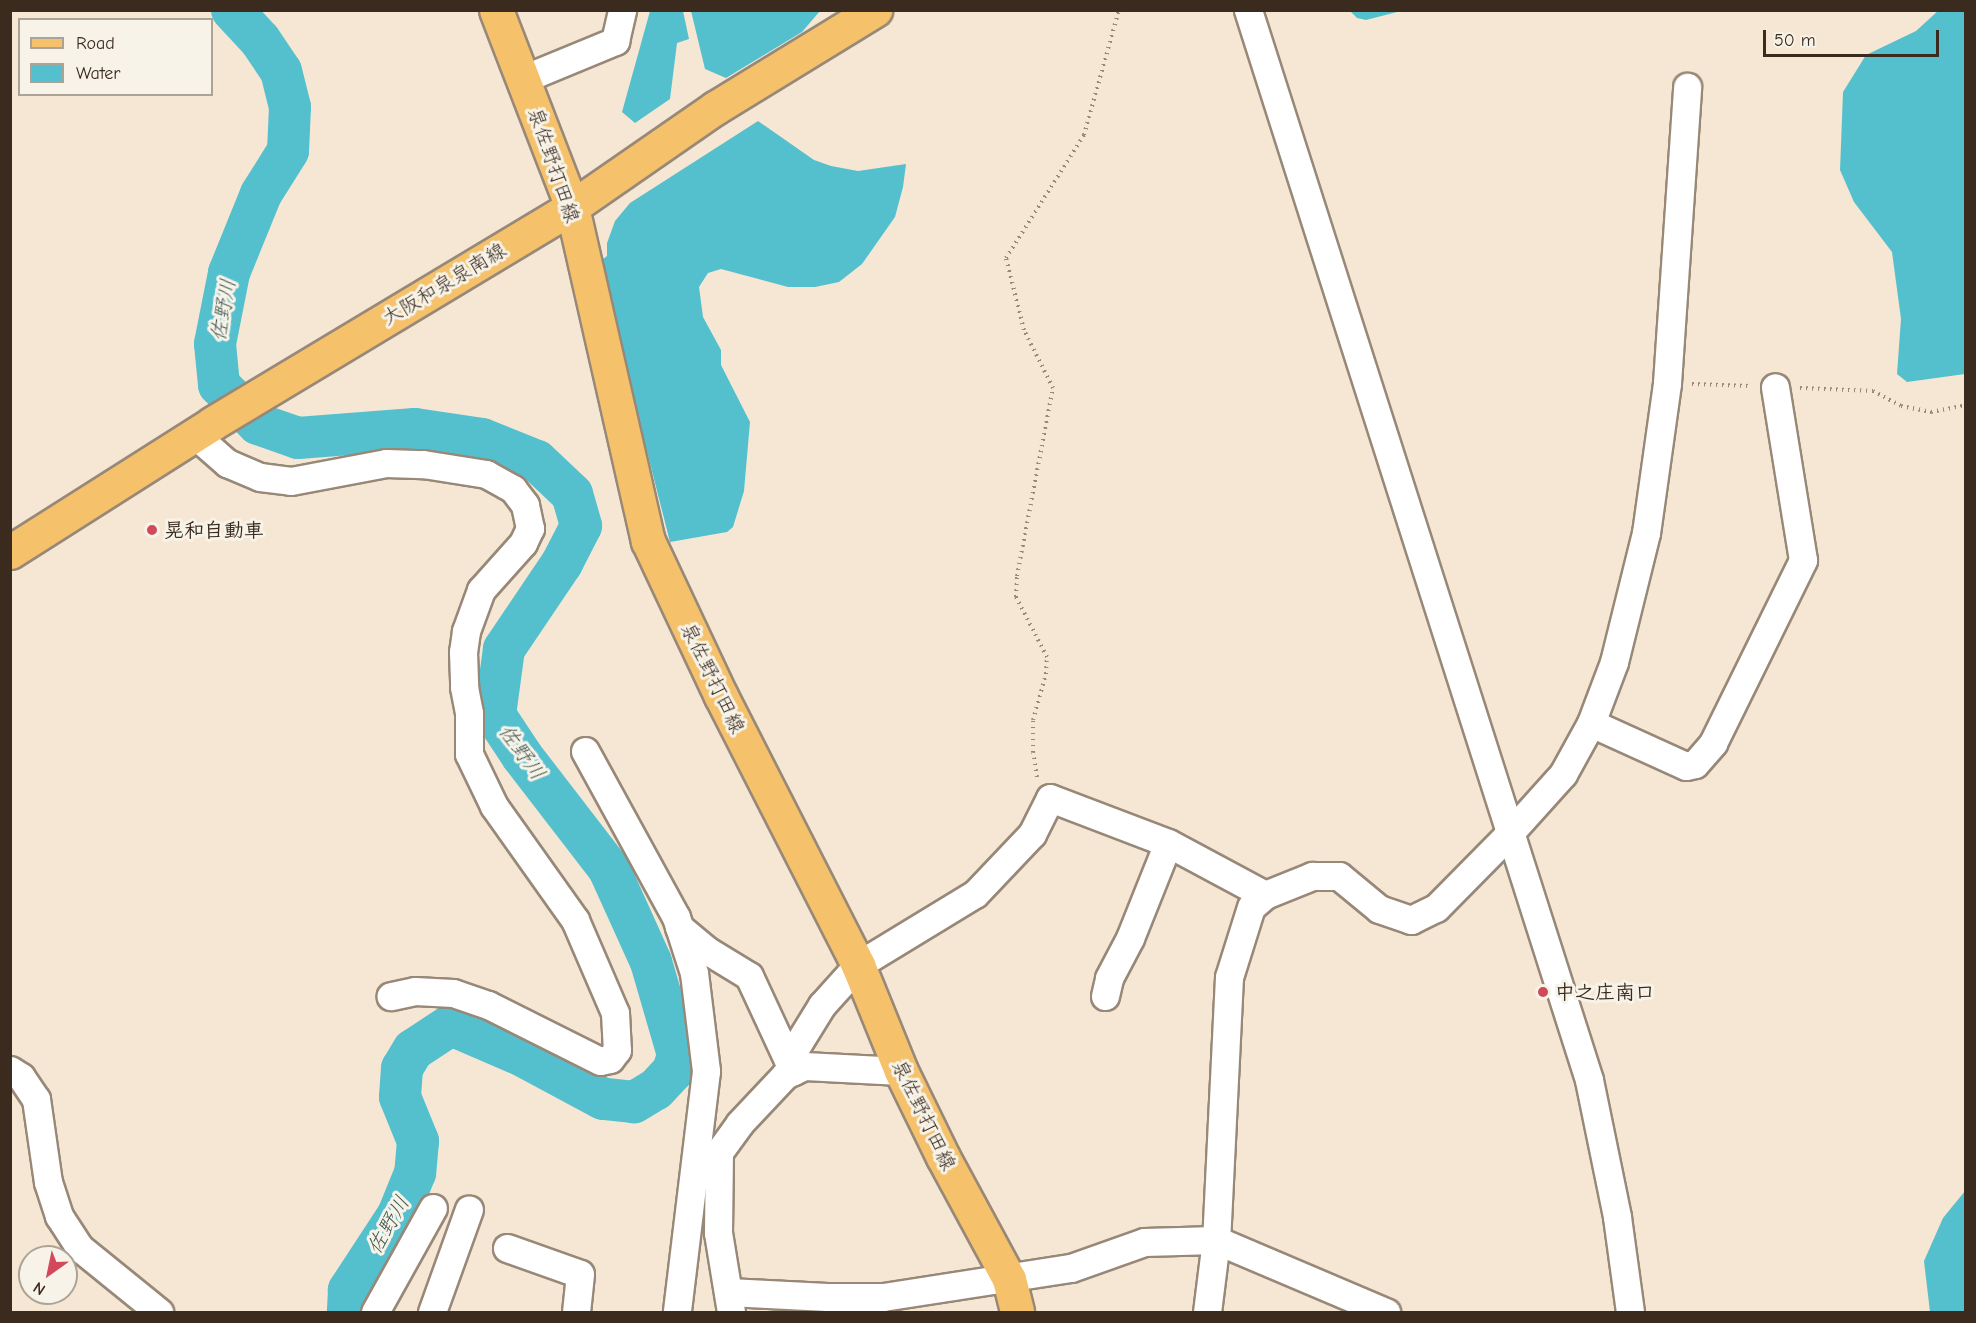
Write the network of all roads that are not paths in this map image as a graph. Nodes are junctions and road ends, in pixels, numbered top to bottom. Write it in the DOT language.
graph roads {
  1 [pos="496,10"];
  2 [pos="622,10"];
  3 [pos="875,10"];
  4 [pos="1248,10"];
  5 [pos="523,79"];
  6 [pos="1687,87"];
  7 [pos="572,207"];
  8 [pos="1775,387"];
  9 [pos="204,429"];
  10 [pos="10,552"];
  11 [pos="1591,723"];
  12 [pos="585,751"];
  13 [pos="1509,834"];
  14 [pos="1168,843"];
  15 [pos="1264,895"];
  16 [pos="679,927"];
  17 [pos="858,965"];
  18 [pos="391,996"];
  19 [pos="1105,996"];
  20 [pos="791,1065"];
  21 [pos="10,1070"];
  22 [pos="901,1071"];
  23 [pos="709,1148"];
  24 [pos="434,1208"];
  25 [pos="469,1209"];
  26 [pos="1216,1240"];
  27 [pos="507,1248"];
  28 [pos="407,1255"];
  29 [pos="448,1269"];
  30 [pos="1009,1279"];
  31 [pos="730,1302"];
  32 [pos="159,1312"];
  33 [pos="375,1312"];
  34 [pos="432,1312"];
  35 [pos="576,1312"];
  36 [pos="677,1312"];
  37 [pos="1017,1312"];
  38 [pos="1208,1312"];
  39 [pos="1386,1312"];
  40 [pos="1630,1312"];
  1 -- 5 [label="main road, 泉佐野打田線"];
  2 -- 5 [label="street"];
  3 -- 7 [label="main road, 大阪和泉泉南線"];
  4 -- 13 [label="street"];
  5 -- 7 [label="main road, 泉佐野打田線"];
  6 -- 11 [label="street"];
  7 -- 9 [label="main road, 大阪和泉泉南線"];
  7 -- 17 [label="main road, 泉佐野打田線"];
  8 -- 11 [label="street"];
  9 -- 10 [label="main road, 大阪和泉泉南線"];
  9 -- 18 [label="street"];
  11 -- 13 [label="street"];
  12 -- 16 [label="street"];
  13 -- 15 [label="street"];
  13 -- 40 [label="street"];
  14 -- 15 [label="street"];
  14 -- 17 [label="street"];
  14 -- 19 [label="street"];
  15 -- 26 [label="street"];
  16 -- 20 [label="street"];
  16 -- 23 [label="street"];
  17 -- 20 [label="street"];
  17 -- 22 [label="main road, 泉佐野打田線"];
  20 -- 22 [label="street"];
  20 -- 23 [label="street"];
  21 -- 32 [label="street"];
  22 -- 30 [label="main road, 泉佐野打田線"];
  23 -- 31 [label="street"];
  23 -- 36 [label="street"];
  24 -- 28 [label="street"];
  25 -- 29 [label="street"];
  26 -- 30 [label="street"];
  26 -- 38 [label="street"];
  26 -- 39 [label="street"];
  27 -- 35 [label="street"];
  28 -- 29 [label="street"];
  28 -- 33 [label="street"];
  29 -- 34 [label="street"];
  30 -- 31 [label="street"];
  30 -- 37 [label="main road, 泉佐野打田線"];
}
